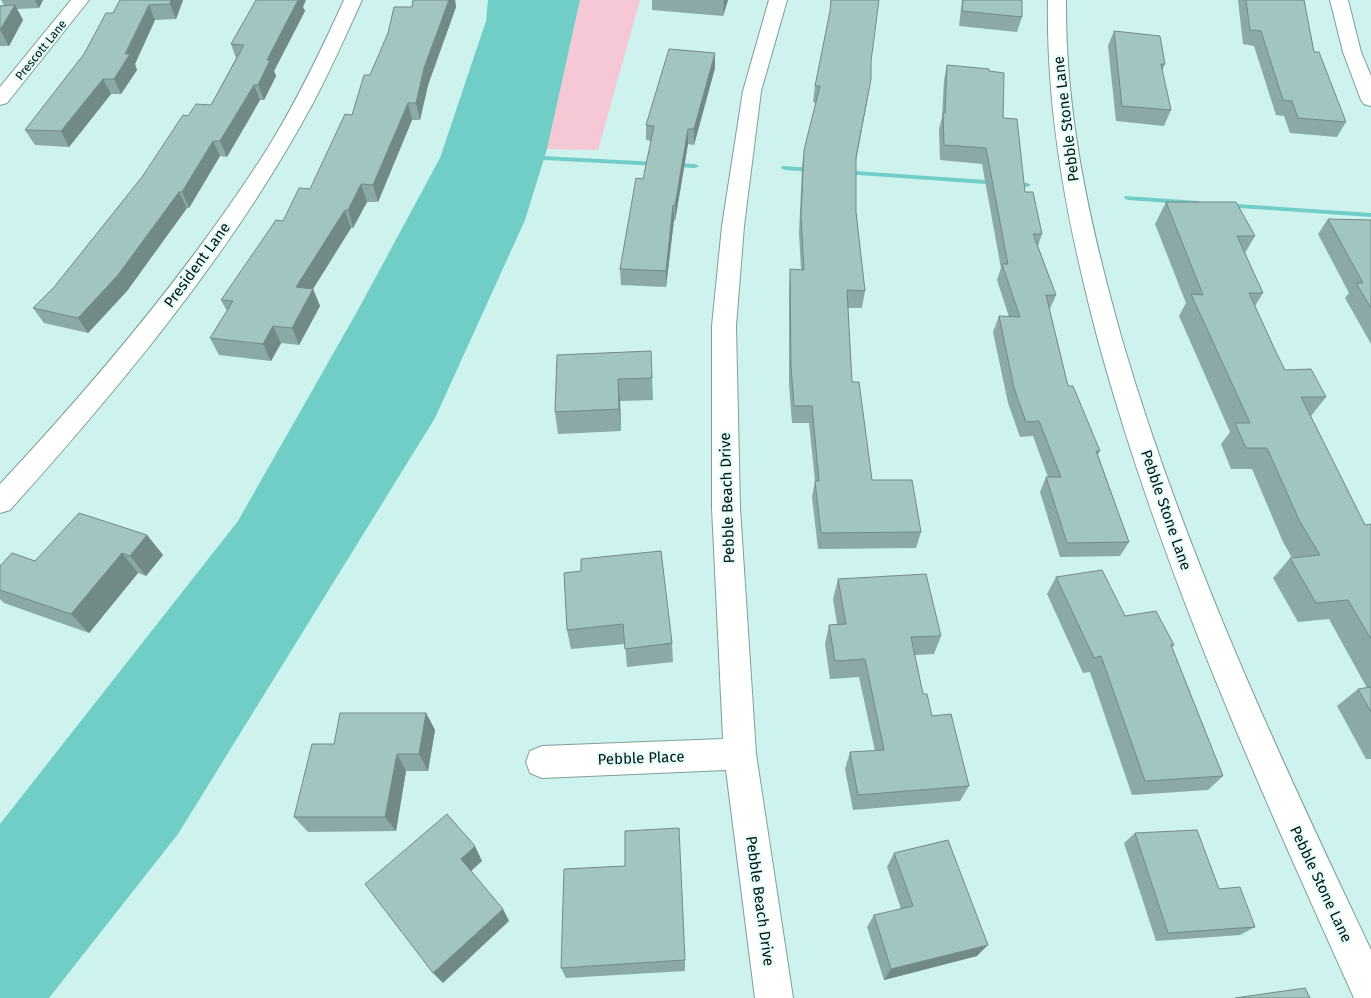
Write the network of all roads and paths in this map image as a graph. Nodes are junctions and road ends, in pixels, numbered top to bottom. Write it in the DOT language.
graph roads {
  1 [pos="80,0"];
  2 [pos="353,0"];
  3 [pos="778,0"];
  4 [pos="1057,0"];
  5 [pos="1338,0"];
  6 [pos="0,99"];
  7 [pos="1371,100"];
  8 [pos="0,502"];
  9 [pos="740,754"];
  10 [pos="542,762"];
  11 [pos="1371,992"];
  12 [pos="774,998"];
  1 -- 6 [label="street, Prescott Lane"];
  2 -- 8 [label="street, President Lane"];
  3 -- 9 [label="street, Pebble Beach Drive"];
  4 -- 11 [label="street, Pebble Stone Lane"];
  5 -- 7 [label="street"];
  9 -- 10 [label="street, Pebble Place"];
  9 -- 12 [label="street, Pebble Beach Drive"];
}
